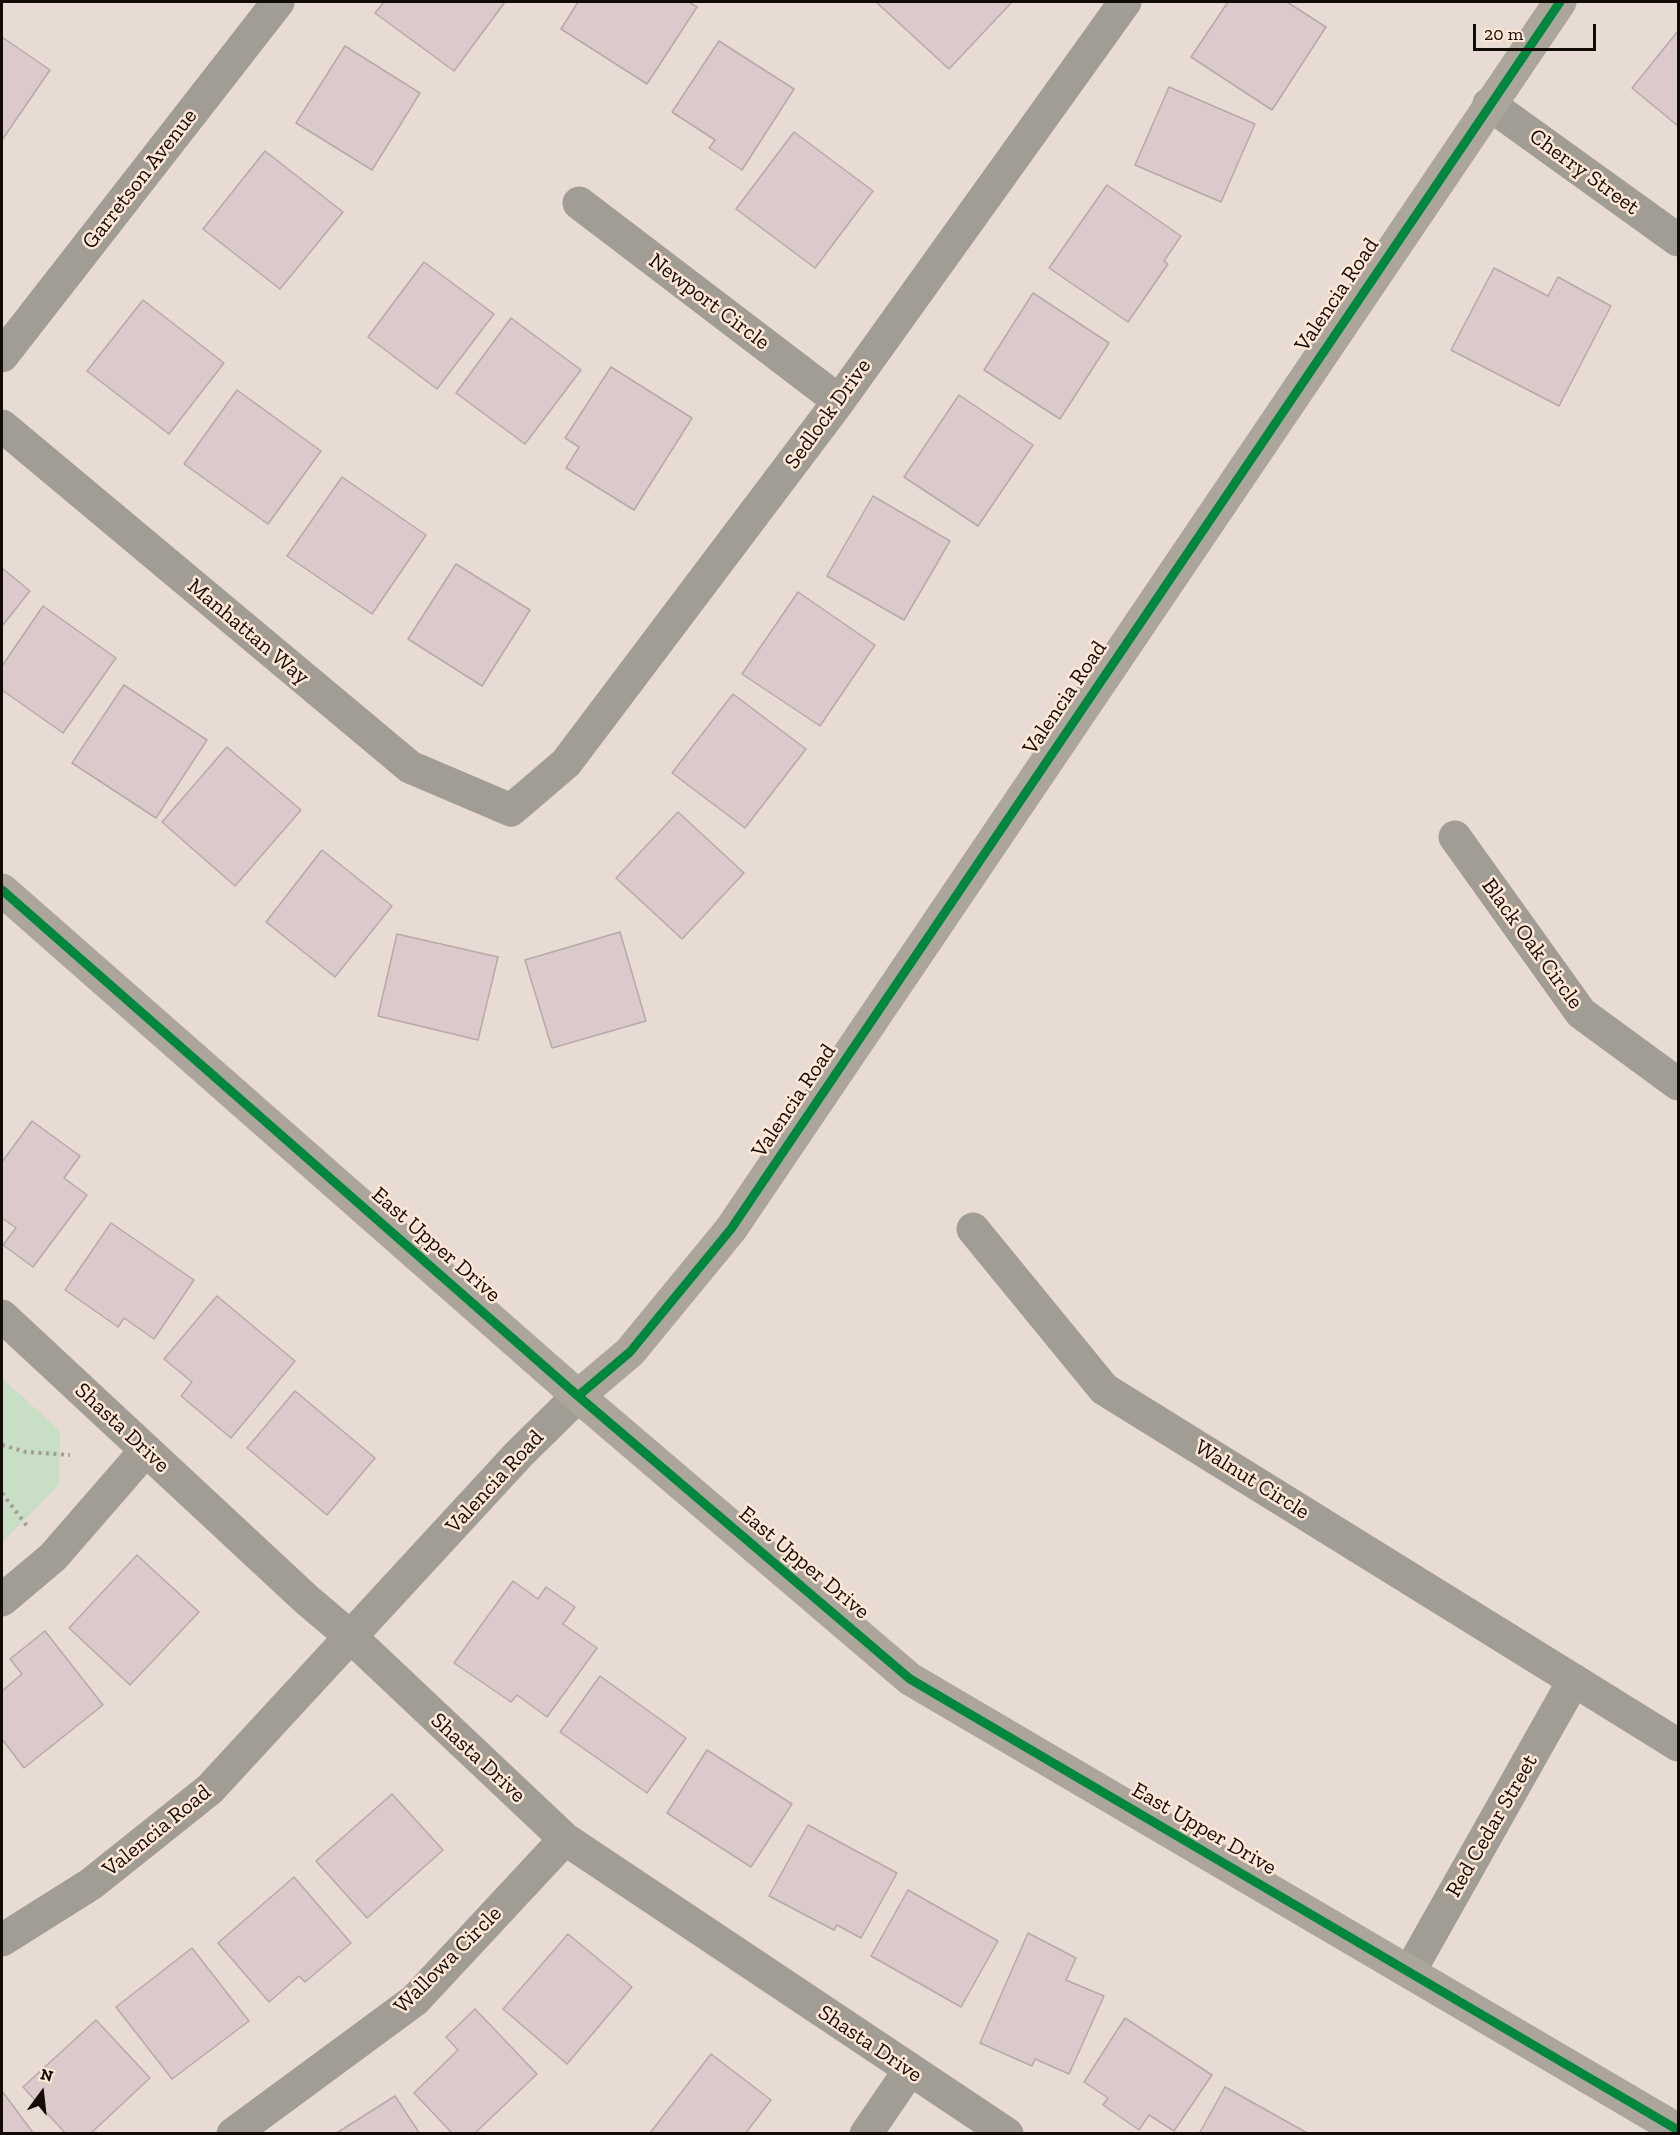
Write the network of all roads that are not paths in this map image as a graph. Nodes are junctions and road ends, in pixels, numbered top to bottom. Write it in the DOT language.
graph roads {
  1 [pos="278,2"];
  2 [pos="1125,2"];
  3 [pos="1560,2"];
  4 [pos="1489,104"];
  5 [pos="579,203"];
  6 [pos="1678,240"];
  7 [pos="2,356"];
  8 [pos="839,401"];
  9 [pos="2,426"];
  10 [pos="511,810"];
  11 [pos="1455,837"];
  12 [pos="2,890"];
  13 [pos="1678,1084"];
  14 [pos="973,1229"];
  15 [pos="2,1316"];
  16 [pos="578,1396"];
  17 [pos="146,1450"];
  18 [pos="2,1600"];
  19 [pos="352,1638"];
  20 [pos="1575,1680"];
  21 [pos="1678,1745"];
  22 [pos="565,1839"];
  23 [pos="2,1940"];
  24 [pos="1410,1971"];
  25 [pos="909,2071"];
  26 [pos="1678,2130"];
  27 [pos="233,2133"];
  28 [pos="866,2133"];
  29 [pos="1007,2133"];
  1 -- 7 [label="street, Garretson Avenue"];
  2 -- 8 [label="street, Sedlock Drive"];
  3 -- 4 [label="main road, Valencia Road"];
  4 -- 6 [label="street, Cherry Street"];
  4 -- 16 [label="main road, Valencia Road"];
  5 -- 8 [label="street, Newport Circle"];
  8 -- 10 [label="street, Sedlock Drive"];
  9 -- 10 [label="street, Manhattan Way"];
  11 -- 13 [label="street, Black Oak Circle"];
  12 -- 16 [label="main road, East Upper Drive"];
  14 -- 20 [label="street, Walnut Circle"];
  15 -- 17 [label="street, Shasta Drive"];
  16 -- 19 [label="street, Valencia Road"];
  16 -- 24 [label="main road, East Upper Drive"];
  17 -- 18 [label="street"];
  17 -- 19 [label="street, Shasta Drive"];
  19 -- 22 [label="street, Shasta Drive"];
  19 -- 23 [label="street, Valencia Road"];
  20 -- 21 [label="street, Walnut Circle"];
  20 -- 24 [label="street, Red Cedar Street"];
  22 -- 25 [label="street, Shasta Drive"];
  22 -- 27 [label="street, Wallowa Circle"];
  24 -- 26 [label="main road, East Upper Drive"];
  25 -- 28 [label="street"];
  25 -- 29 [label="street, Shasta Drive"];
}
